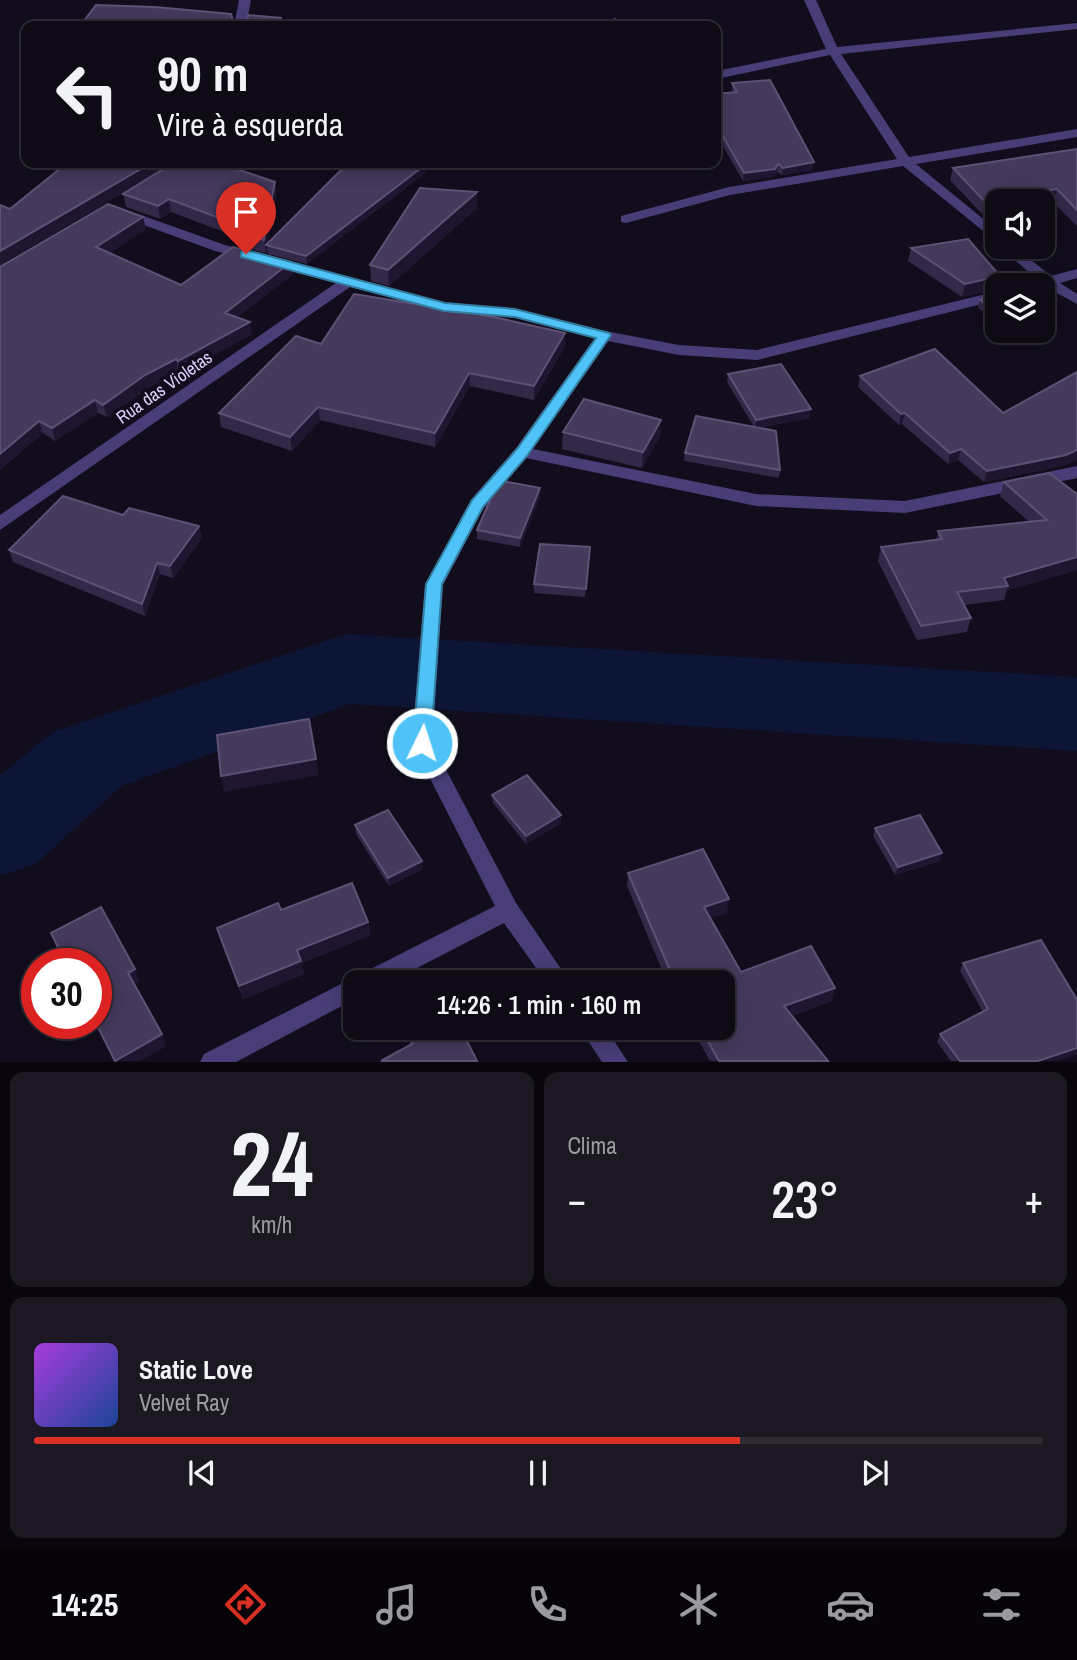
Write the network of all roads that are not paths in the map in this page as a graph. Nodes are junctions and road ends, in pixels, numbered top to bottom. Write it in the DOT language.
graph roads {
  1 [pos="246,0"];
  2 [pos="810,0"];
  3 [pos="241,21"];
  4 [pos="1077,26"];
  5 [pos="833,51"];
  6 [pos="721,74"];
  7 [pos="1077,133"];
  8 [pos="905,162"];
  9 [pos="117,205"];
  10 [pos="626,219"];
  11 [pos="985,228"];
  12 [pos="1019,259"];
  13 [pos="1032,273"];
  14 [pos="1077,273"];
  15 [pos="1055,279"];
  16 [pos="349,281"];
  17 [pos="1055,289"];
  18 [pos="985,298"];
  19 [pos="1077,300"];
  20 [pos="604,335"];
  21 [pos="522,452"];
  22 [pos="1077,472"];
  23 [pos="0,524"];
  24 [pos="508,910"];
  25 [pos="391,970"];
  26 [pos="550,970"];
  27 [pos="343,994"];
  28 [pos="601,1040"];
  29 [pos="212,1062"];
  30 [pos="616,1062"];
  1 -- 3 [label="street"];
  2 -- 5 [label="street"];
  4 -- 5 [label="street"];
  5 -- 6 [label="street"];
  5 -- 8 [label="street"];
  7 -- 8 [label="street"];
  8 -- 10 [label="street"];
  8 -- 11 [label="street"];
  9 -- 16 [label="street"];
  12 -- 13 [label="street"];
  14 -- 15 [label="street"];
  16 -- 20 [label="street"];
  16 -- 23 [label="street, Rua das Violetas"];
  17 -- 19 [label="street"];
  18 -- 20 [label="street"];
  20 -- 21 [label="street"];
  21 -- 22 [label="street"];
  21 -- 24 [label="street"];
  24 -- 25 [label="street"];
  24 -- 26 [label="street"];
  27 -- 29 [label="street"];
  28 -- 30 [label="street"];
}
